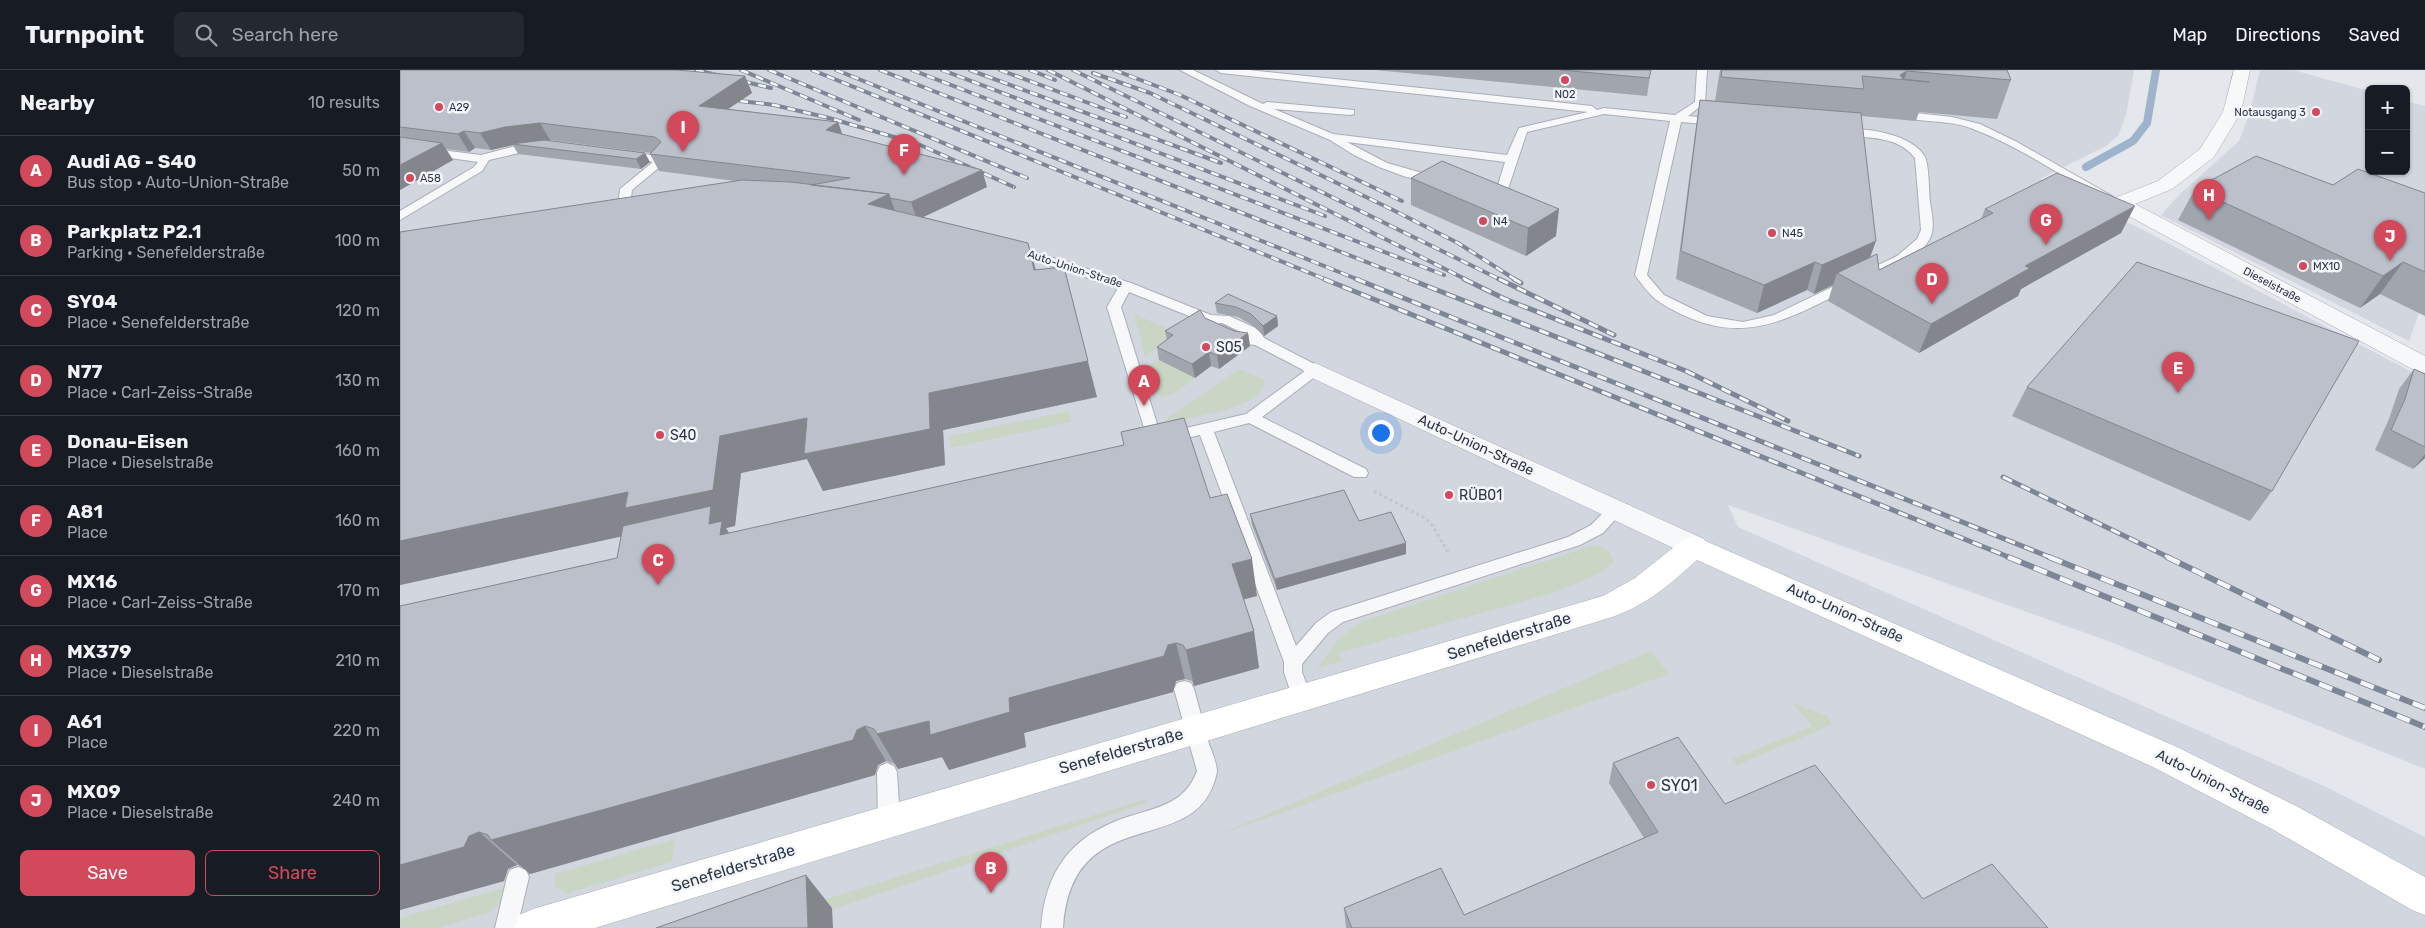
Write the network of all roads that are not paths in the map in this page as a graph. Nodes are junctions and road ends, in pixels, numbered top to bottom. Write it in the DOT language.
graph roads {
  1 [pos="1185,70"];
  2 [pos="1221,70"];
  3 [pos="1702,70"];
  4 [pos="2242,70"];
  5 [pos="1254,104"];
  6 [pos="1604,111"];
  7 [pos="1350,112"];
  8 [pos="1895,114"];
  9 [pos="1676,118"];
  10 [pos="1726,123"];
  11 [pos="1509,128"];
  12 [pos="1523,130"];
  13 [pos="1834,132"];
  14 [pos="1331,137"];
  15 [pos="550,145"];
  16 [pos="400,148"];
  17 [pos="618,153"];
  18 [pos="481,159"];
  19 [pos="1510,159"];
  20 [pos="1448,181"];
  21 [pos="1475,185"];
  22 [pos="2118,204"];
  23 [pos="614,208"];
  24 [pos="646,208"];
  25 [pos="400,216"];
  26 [pos="996,244"];
  27 [pos="1126,286"];
  28 [pos="2425,366"];
  29 [pos="1315,370"];
  30 [pos="1251,418"];
  31 [pos="1205,429"];
  32 [pos="1154,440"];
  33 [pos="1137,444"];
  34 [pos="1360,473"];
  35 [pos="1616,510"];
  36 [pos="1694,546"];
  37 [pos="1293,662"];
  38 [pos="1184,689"];
  39 [pos="1302,699"];
  40 [pos="1196,729"];
  41 [pos="887,772"];
  42 [pos="890,821"];
  43 [pos="518,877"];
  44 [pos="2425,897"];
  45 [pos="506,928"];
  46 [pos="533,928"];
  47 [pos="1052,928"];
  1 -- 5 [label="lane"];
  2 -- 6 [label="lane"];
  3 -- 9 [label="lane"];
  4 -- 22 [label="street"];
  5 -- 7 [label="lane"];
  5 -- 14 [label="lane"];
  6 -- 9 [label="lane"];
  6 -- 12 [label="lane"];
  8 -- 22 [label="lane"];
  9 -- 10 [label="lane"];
  9 -- 13 [label="lane"];
  11 -- 12 [label="lane"];
  12 -- 19 [label="lane"];
  14 -- 19 [label="lane"];
  14 -- 20 [label="lane"];
  15 -- 18 [label="lane"];
  16 -- 18 [label="lane"];
  17 -- 24 [label="lane"];
  18 -- 25 [label="lane"];
  19 -- 21 [label="lane"];
  22 -- 28 [label="street, Dieselstraße"];
  23 -- 24 [label="lane"];
  26 -- 27 [label="lane, Auto-Union-Straße"];
  27 -- 29 [label="lane, Auto-Union-Straße"];
  27 -- 32 [label="lane"];
  29 -- 30 [label="lane"];
  29 -- 35 [label="street, Auto-Union-Straße"];
  30 -- 31 [label="lane"];
  30 -- 34 [label="lane"];
  31 -- 32 [label="lane"];
  31 -- 37 [label="lane"];
  32 -- 33 [label="lane"];
  35 -- 36 [label="street, Auto-Union-Straße"];
  35 -- 37 [label="lane"];
  36 -- 39 [label="street, Senefelderstraße"];
  36 -- 44 [label="street, Auto-Union-Straße"];
  37 -- 39 [label="lane"];
  38 -- 40 [label="lane"];
  39 -- 40 [label="street, Senefelderstraße"];
  40 -- 42 [label="street, Senefelderstraße"];
  40 -- 47 [label="lane"];
  41 -- 42 [label="lane"];
  42 -- 46 [label="street, Senefelderstraße"];
  43 -- 45 [label="lane"];
}
